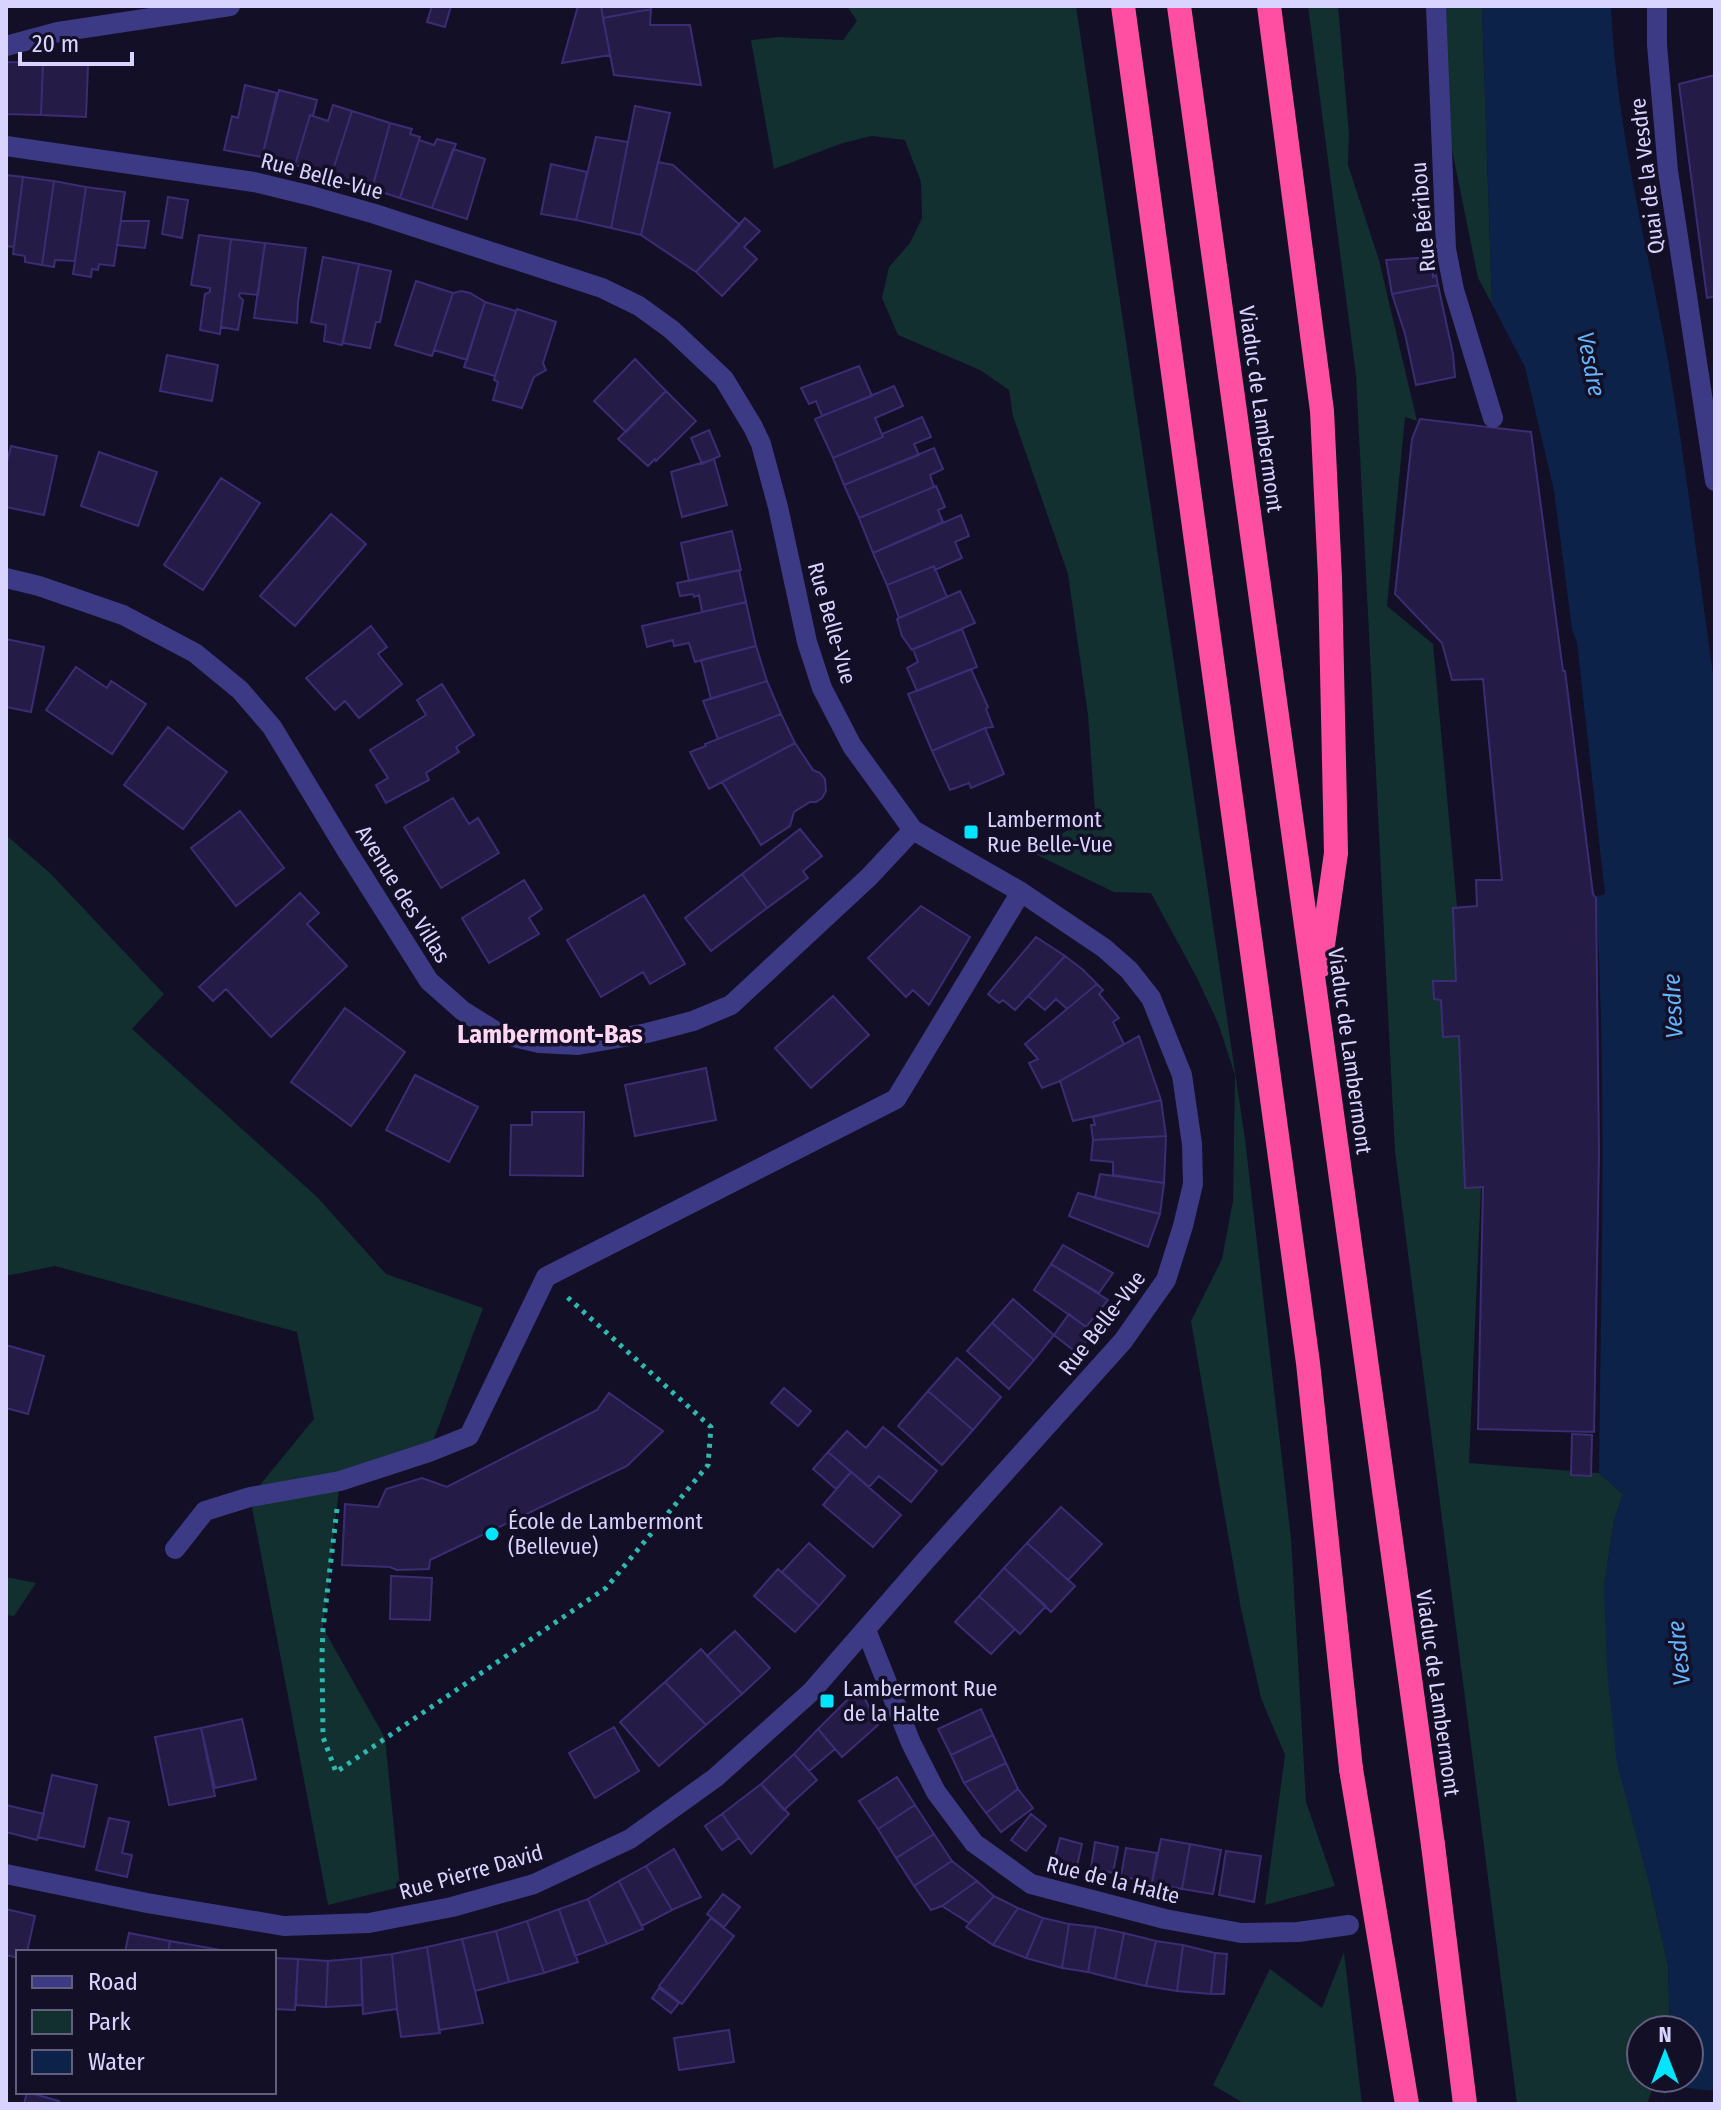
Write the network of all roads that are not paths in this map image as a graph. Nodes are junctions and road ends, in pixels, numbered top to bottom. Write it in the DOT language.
graph roads {
  1 [pos="230,6"];
  2 [pos="1123,6"];
  3 [pos="1179,6"];
  4 [pos="1269,6"];
  5 [pos="1436,6"];
  6 [pos="1657,6"];
  7 [pos="6,46"];
  8 [pos="6,146"];
  9 [pos="1493,418"];
  10 [pos="1715,481"];
  11 [pos="6,578"];
  12 [pos="913,830"];
  13 [pos="1021,892"];
  14 [pos="1316,992"];
  15 [pos="175,1549"];
  16 [pos="866,1630"];
  17 [pos="6,1874"];
  18 [pos="1349,1925"];
  19 [pos="1407,2104"];
  20 [pos="1465,2104"];
  1 -- 7 [label="street"];
  2 -- 19 [label="highway, bridge"];
  3 -- 14 [label="highway, Viaduc de Lambermont"];
  4 -- 14 [label="highway"];
  5 -- 9 [label="street, Rue Béribou"];
  6 -- 10 [label="street, Quai de la Vesdre"];
  8 -- 12 [label="street, Rue Belle-Vue"];
  11 -- 12 [label="street, Avenue des Villas"];
  12 -- 13 [label="street, Rue Belle-Vue"];
  13 -- 15 [label="street"];
  13 -- 16 [label="street, Rue Belle-Vue"];
  14 -- 20 [label="highway, Viaduc de Lambermont, bridge"];
  16 -- 17 [label="street, Rue Pierre David"];
  16 -- 18 [label="street, Rue de la Halte"];
}
